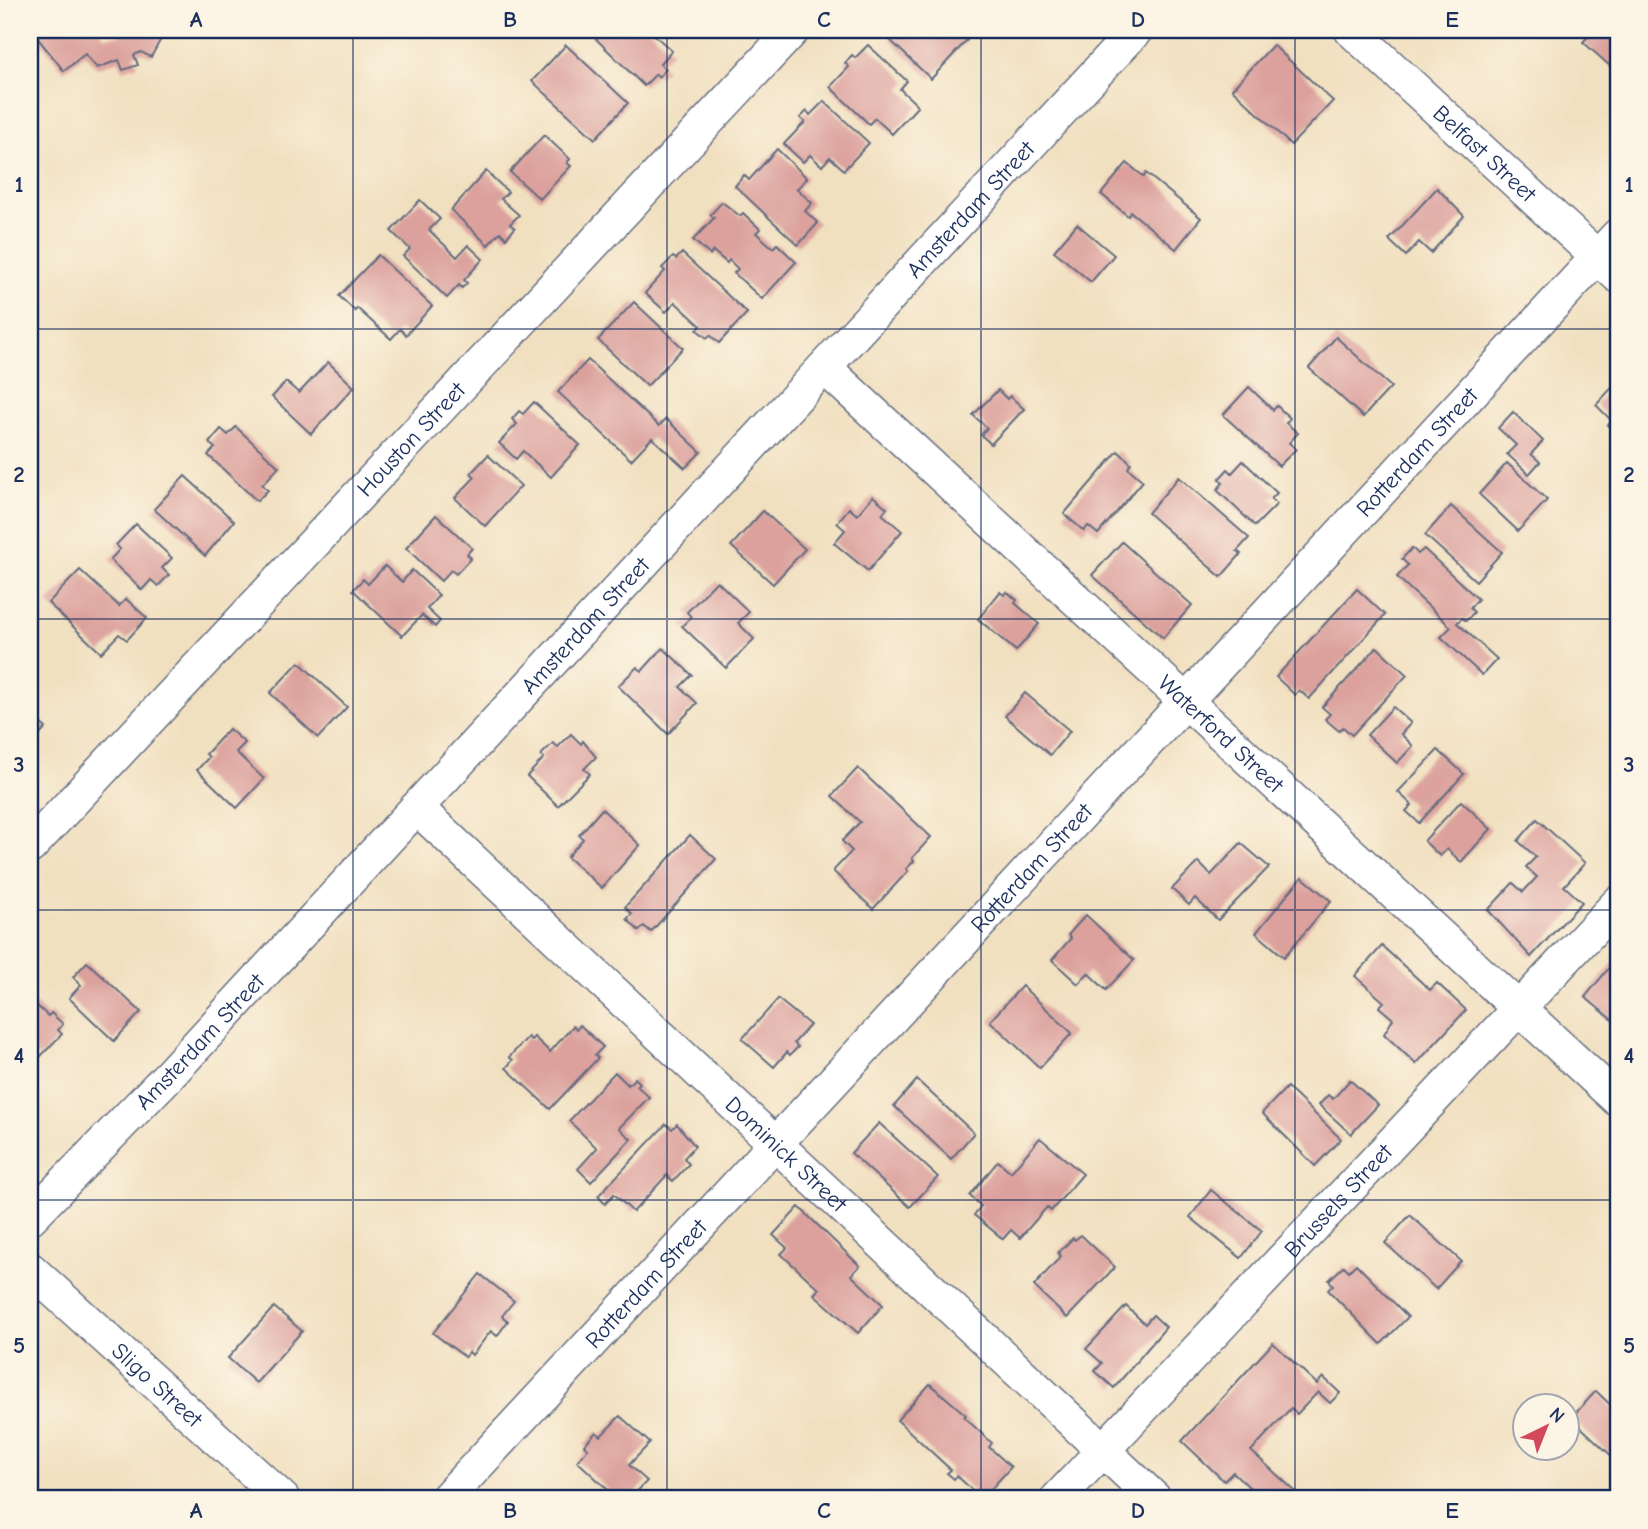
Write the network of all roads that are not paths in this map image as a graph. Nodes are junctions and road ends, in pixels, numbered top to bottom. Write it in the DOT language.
graph roads {
  1 [pos="793,30"];
  2 [pos="1136,30"];
  3 [pos="1351,30"];
  4 [pos="1611,256"];
  5 [pos="825,368"];
  6 [pos="1187,702"];
  7 [pos="417,808"];
  8 [pos="30,847"];
  9 [pos="1618,903"];
  10 [pos="1519,1009"];
  11 [pos="1618,1100"];
  12 [pos="777,1144"];
  13 [pos="30,1218"];
  14 [pos="30,1269"];
  15 [pos="1102,1451"];
  16 [pos="283,1499"];
  17 [pos="446,1499"];
  18 [pos="1057,1499"];
  19 [pos="1155,1499"];
  1 -- 8 [label="street, Houston Street"];
  2 -- 5 [label="street, Amsterdam Street"];
  3 -- 4 [label="street, Belfast Street"];
  4 -- 6 [label="street, Rotterdam Street"];
  5 -- 6 [label="street, Waterford Street"];
  5 -- 7 [label="street, Amsterdam Street"];
  6 -- 10 [label="street, Waterford Street"];
  6 -- 12 [label="street, Rotterdam Street"];
  7 -- 12 [label="street, Dominick Street"];
  7 -- 13 [label="street, Amsterdam Street"];
  9 -- 10 [label="street, Brussels Street"];
  10 -- 11 [label="street, Waterford Street"];
  10 -- 15 [label="street, Brussels Street"];
  12 -- 15 [label="street, Dominick Street"];
  12 -- 17 [label="street, Rotterdam Street"];
  14 -- 16 [label="street, Sligo Street"];
  15 -- 18 [label="street, Brussels Street"];
  15 -- 19 [label="street, Dominick Street"];
}
